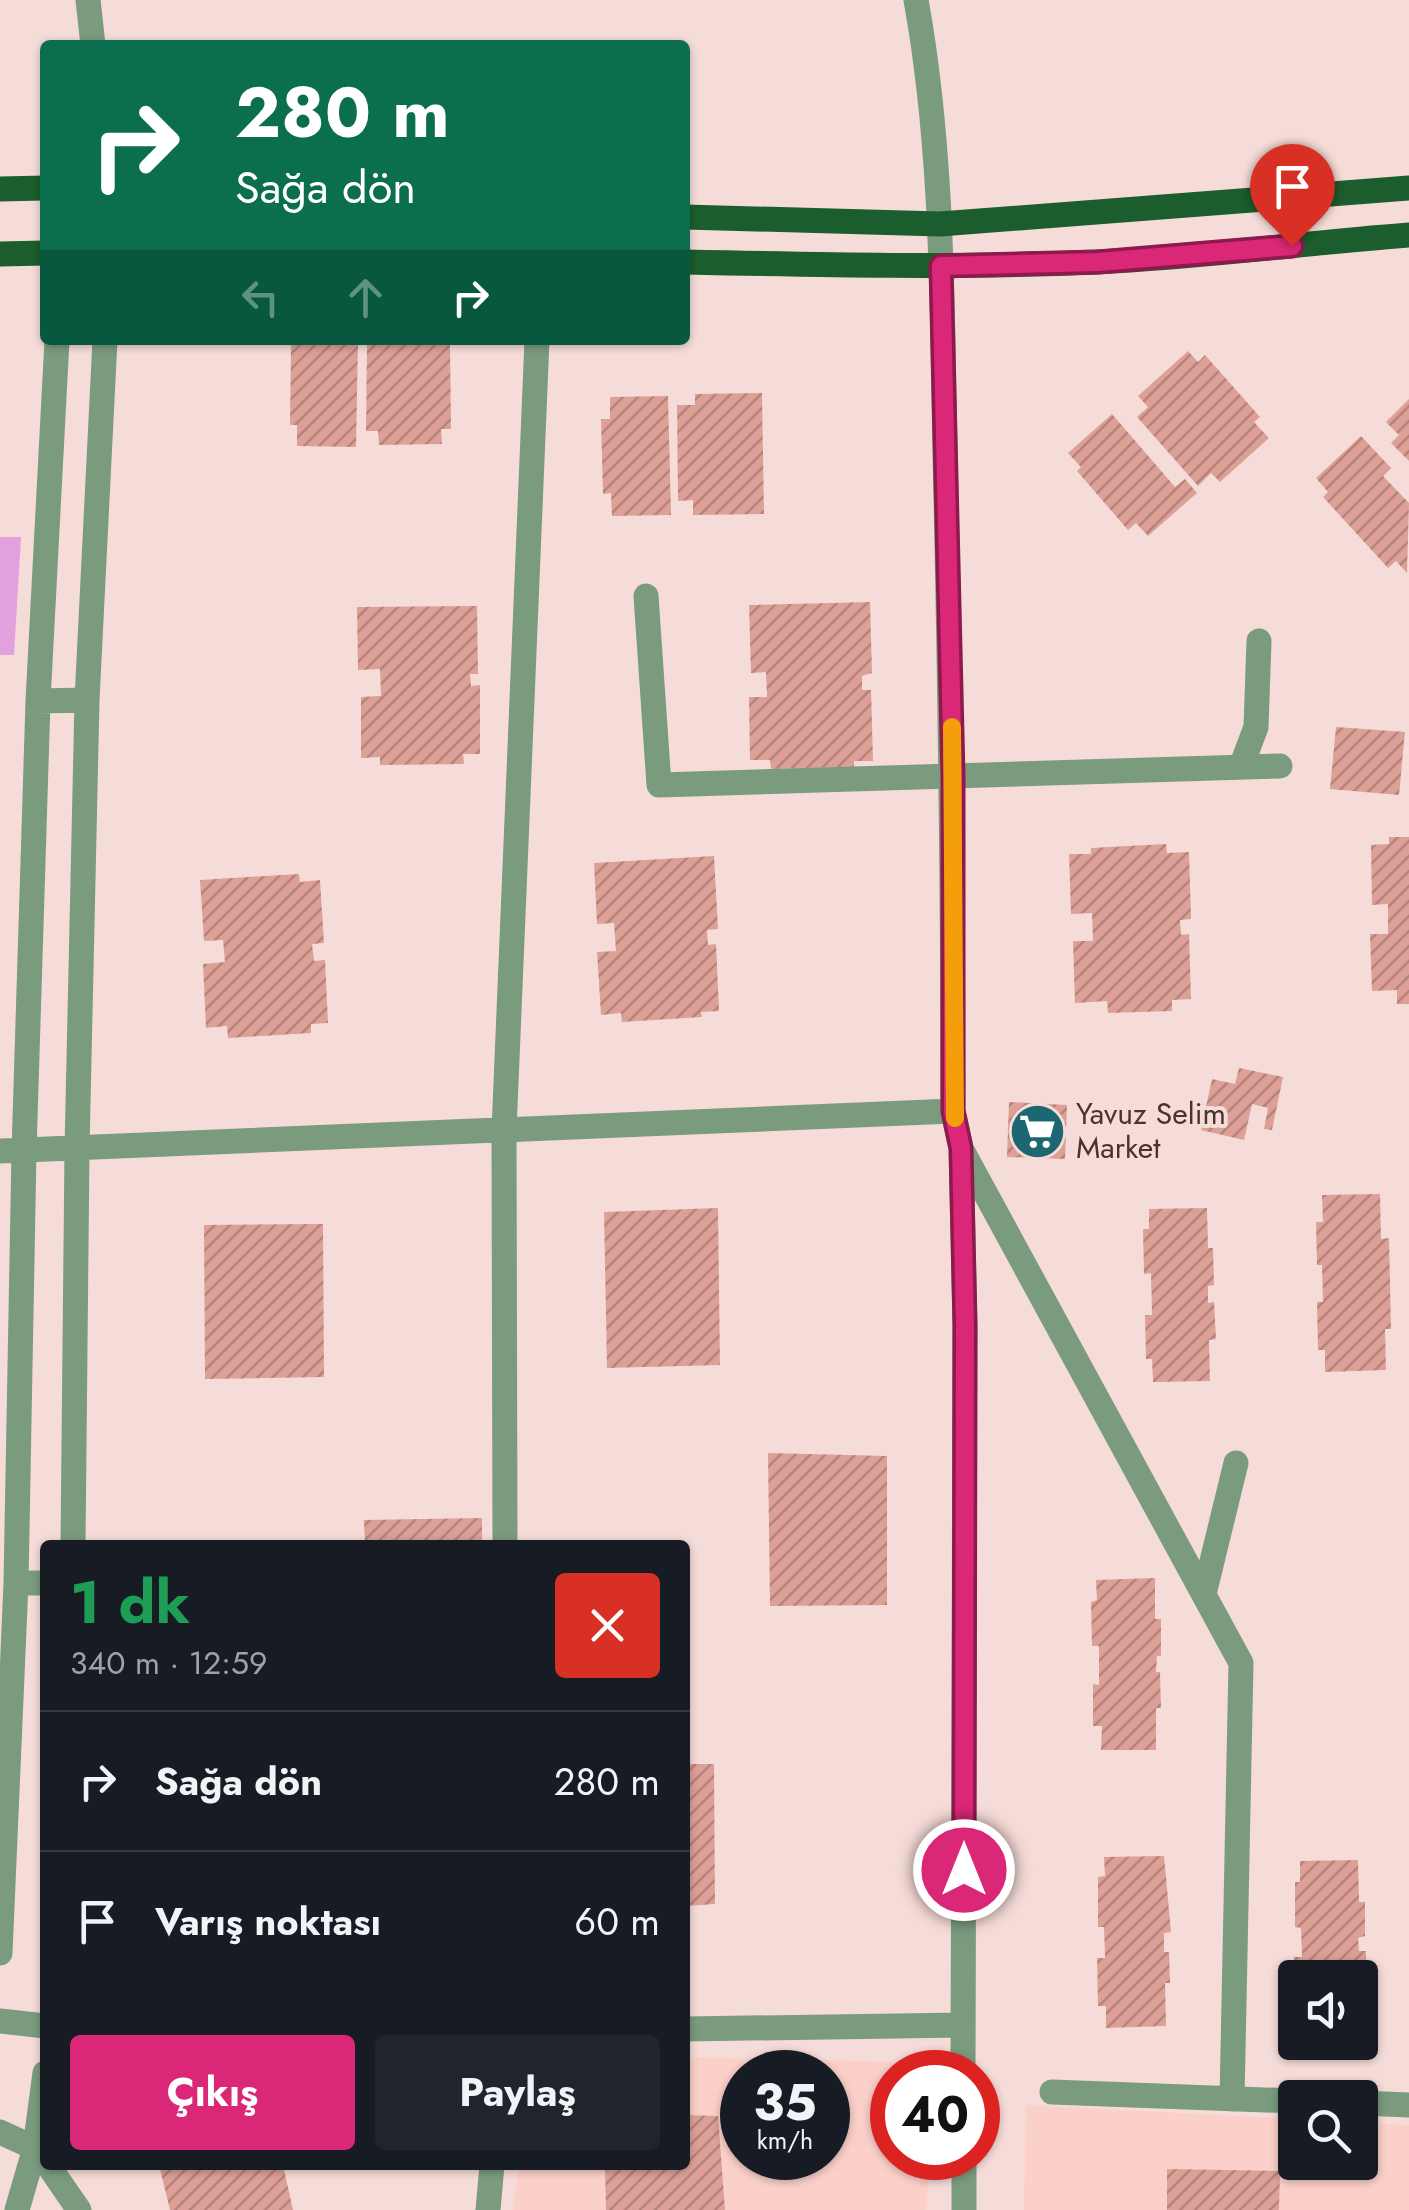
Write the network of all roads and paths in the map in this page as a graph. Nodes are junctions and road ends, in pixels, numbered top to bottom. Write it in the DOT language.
graph roads {
  1 [pos="88,0"];
  2 [pos="916,0"];
  3 [pos="92,40"];
  4 [pos="40,188"];
  5 [pos="1409,188"];
  6 [pos="0,189"];
  7 [pos="690,217"];
  8 [pos="940,224"];
  9 [pos="1409,234"];
  10 [pos="40,253"];
  11 [pos="0,254"];
  12 [pos="690,262"];
  13 [pos="941,266"];
  14 [pos="58,345"];
  15 [pos="104,345"];
  16 [pos="536,345"];
  17 [pos="646,596"];
  18 [pos="1258,641"];
  19 [pos="88,700"];
  20 [pos="38,701"];
  21 [pos="1280,766"];
  22 [pos="1241,768"];
  23 [pos="953,777"];
  24 [pos="953,1111"];
  25 [pos="504,1131"];
  26 [pos="961,1148"];
  27 [pos="77,1149"];
  28 [pos="12,1152"];
  29 [pos="1236,1463"];
  30 [pos="73,1540"];
  31 [pos="504,1540"];
  32 [pos="16,1582"];
  33 [pos="40,1583"];
  34 [pos="1204,1594"];
  35 [pos="0,1952"];
  36 [pos="0,2021"];
  37 [pos="40,2025"];
  38 [pos="963,2025"];
  39 [pos="690,2029"];
  40 [pos="963,2050"];
  41 [pos="1052,2092"];
  42 [pos="1232,2099"];
  43 [pos="1278,2100"];
  44 [pos="1378,2104"];
  45 [pos="1409,2105"];
  46 [pos="0,2132"];
  47 [pos="40,2156"];
  48 [pos="40,2164"];
  49 [pos="51,2170"];
  50 [pos="492,2170"];
  51 [pos="964,2180"];
  52 [pos="17,2210"];
  53 [pos="79,2210"];
  54 [pos="488,2210"];
  55 [pos="964,2210"];
  1 -- 3 [label="street"];
  2 -- 8 [label="street"];
  4 -- 6 [label="main road"];
  5 -- 8 [label="main road"];
  7 -- 8 [label="main road"];
  8 -- 13 [label="street"];
  9 -- 13 [label="main road"];
  10 -- 11 [label="main road"];
  12 -- 13 [label="main road"];
  13 -- 23 [label="street"];
  14 -- 20 [label="street"];
  15 -- 19 [label="street"];
  16 -- 25 [label="street"];
  17 -- 23 [label="street"];
  18 -- 22 [label="street"];
  19 -- 20 [label="street"];
  19 -- 27 [label="street"];
  20 -- 28 [label="street"];
  21 -- 22 [label="street"];
  22 -- 23 [label="street"];
  23 -- 24 [label="street"];
  24 -- 25 [label="street"];
  24 -- 26 [label="street"];
  25 -- 27 [label="street"];
  25 -- 31 [label="street"];
  26 -- 34 [label="street"];
  26 -- 38 [label="street"];
  27 -- 28 [label="street"];
  27 -- 30 [label="street"];
  28 -- 32 [label="street"];
  29 -- 34 [label="street"];
  32 -- 33 [label="street"];
  32 -- 35 [label="street"];
  34 -- 42 [label="street"];
  36 -- 37 [label="street"];
  38 -- 39 [label="street"];
  38 -- 40 [label="street"];
  41 -- 42 [label="street"];
  42 -- 43 [label="street"];
  44 -- 45 [label="street"];
  46 -- 47 [label="street"];
  48 -- 52 [label="street"];
  49 -- 53 [label="street"];
  50 -- 54 [label="street"];
  51 -- 55 [label="street"];
}
